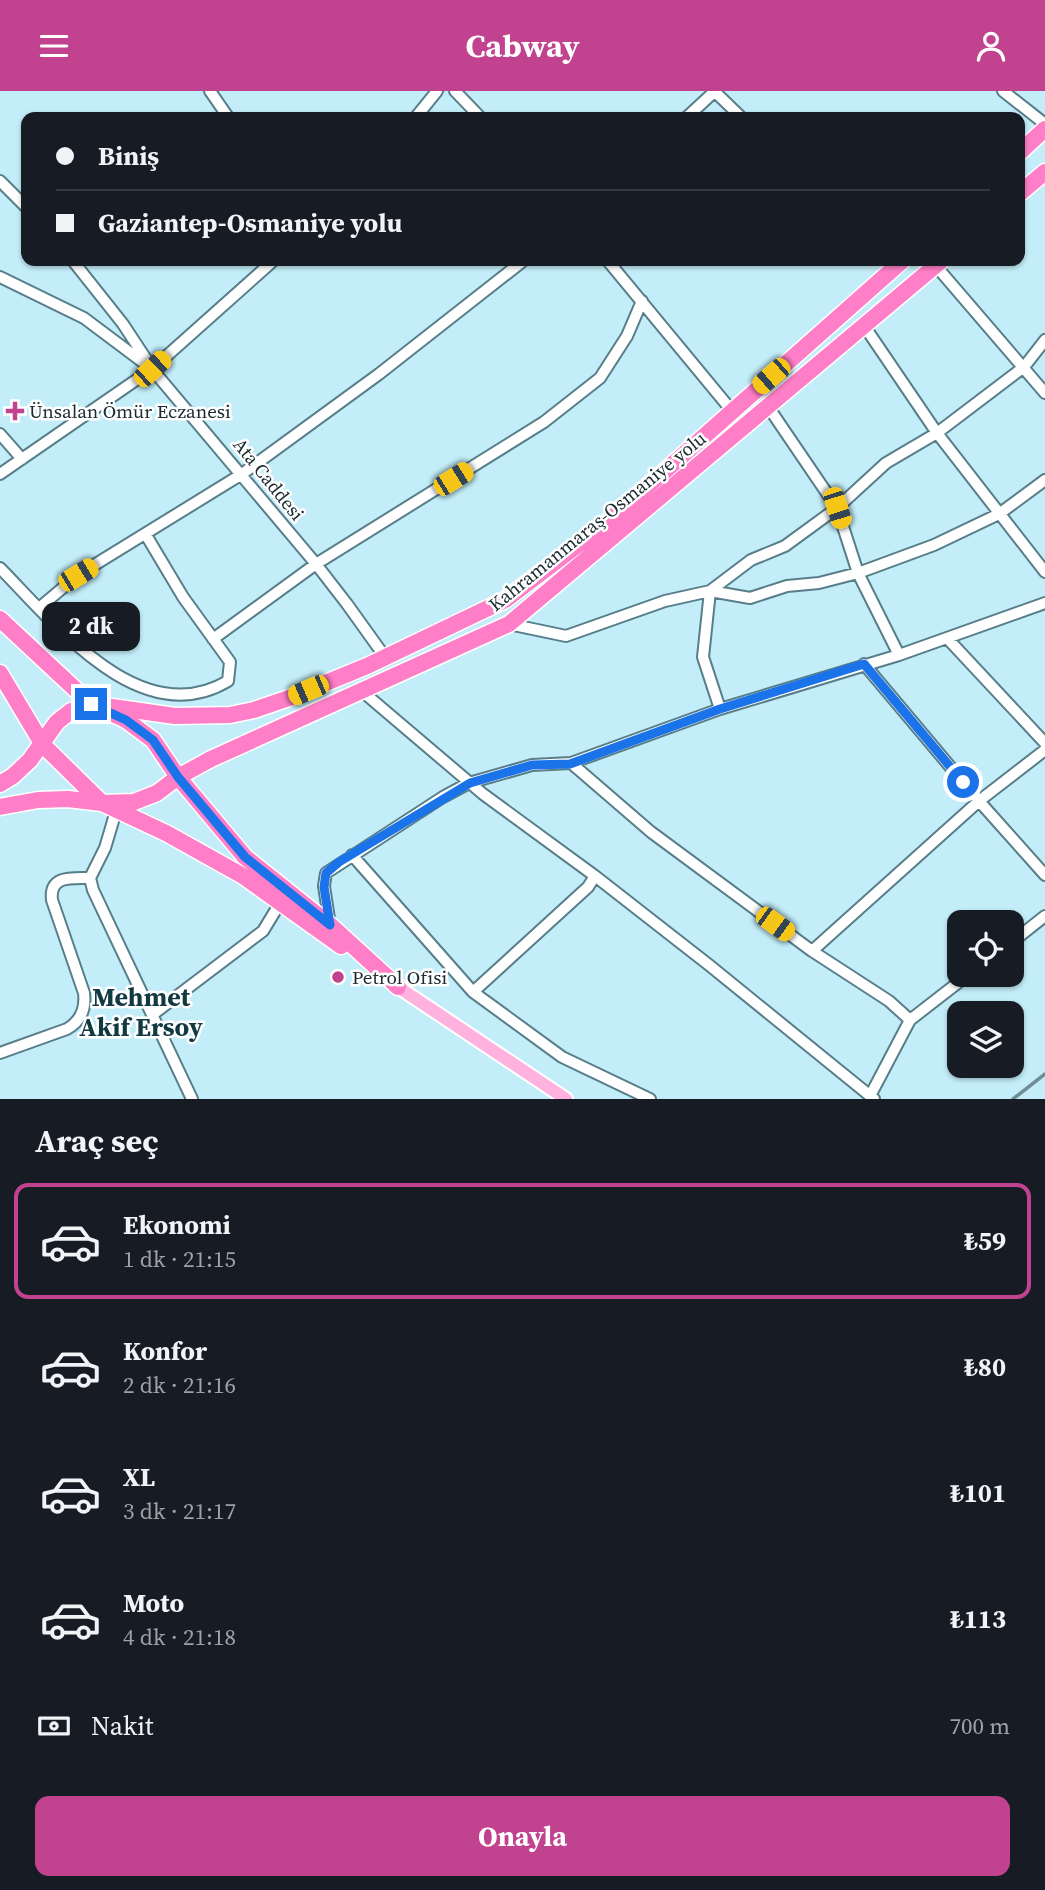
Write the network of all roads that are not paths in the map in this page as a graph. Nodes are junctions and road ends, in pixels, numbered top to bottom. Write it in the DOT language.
graph roads {
  1 [pos="210,91"];
  2 [pos="437,91"];
  3 [pos="454,91"];
  4 [pos="714,91"];
  5 [pos="1003,91"];
  6 [pos="225,112"];
  7 [pos="420,112"];
  8 [pos="475,112"];
  9 [pos="692,112"];
  10 [pos="736,112"];
  11 [pos="1045,126"];
  12 [pos="1025,147"];
  13 [pos="1045,172"];
  14 [pos="0,181"];
  15 [pos="1025,189"];
  16 [pos="21,202"];
  17 [pos="77,266"];
  18 [pos="267,266"];
  19 [pos="517,266"];
  20 [pos="612,266"];
  21 [pos="893,266"];
  22 [pos="936,266"];
  23 [pos="941,266"];
  24 [pos="0,277"];
  25 [pos="642,301"];
  26 [pos="123,324"];
  27 [pos="865,327"];
  28 [pos="108,336"];
  29 [pos="1045,340"];
  30 [pos="1024,367"];
  31 [pos="152,369"];
  32 [pos="1045,393"];
  33 [pos="769,408"];
  34 [pos="732,411"];
  35 [pos="937,433"];
  36 [pos="0,434"];
  37 [pos="22,459"];
  38 [pos="0,474"];
  39 [pos="242,474"];
  40 [pos="1045,480"];
  41 [pos="837,508"];
  42 [pos="999,515"];
  43 [pos="146,535"];
  44 [pos="316,564"];
  45 [pos="0,568"];
  46 [pos="1045,572"];
  47 [pos="858,573"];
  48 [pos="710,591"];
  49 [pos="1045,603"];
  50 [pos="39,608"];
  51 [pos="0,619"];
  52 [pos="509,624"];
  53 [pos="947,638"];
  54 [pos="213,639"];
  55 [pos="900,655"];
  56 [pos="385,657"];
  57 [pos="864,664"];
  58 [pos="0,673"];
  59 [pos="363,692"];
  60 [pos="91,704"];
  61 [pos="720,709"];
  62 [pos="1045,743"];
  63 [pos="43,745"];
  64 [pos="1045,750"];
  65 [pos="570,764"];
  66 [pos="178,777"];
  67 [pos="470,783"];
  68 [pos="0,784"];
  69 [pos="979,801"];
  70 [pos="0,807"];
  71 [pos="109,807"];
  72 [pos="352,855"];
  73 [pos="1045,875"];
  74 [pos="595,876"];
  75 [pos="90,877"];
  76 [pos="280,903"];
  77 [pos="1045,916"];
  78 [pos="330,925"];
  79 [pos="1024,933"];
  80 [pos="812,951"];
  81 [pos="398,987"];
  82 [pos="953,987"];
  83 [pos="473,992"];
  84 [pos="152,1015"];
  85 [pos="910,1020"];
  86 [pos="0,1053"];
  87 [pos="872,1097"];
  88 [pos="192,1099"];
  89 [pos="566,1099"];
  90 [pos="650,1099"];
  1 -- 6 [label="street"];
  2 -- 7 [label="street"];
  3 -- 8 [label="street"];
  4 -- 9 [label="street"];
  4 -- 10 [label="street"];
  5 -- 11 [label="street"];
  11 -- 12 [label="highway"];
  13 -- 15 [label="highway"];
  14 -- 16 [label="street"];
  17 -- 26 [label="street"];
  18 -- 31 [label="street"];
  19 -- 39 [label="street"];
  20 -- 25 [label="street"];
  21 -- 34 [label="highway, Kahramanmaraş-Osmaniye yolu"];
  22 -- 27 [label="highway, Kahramanmaraş-Osmaniye yolu"];
  23 -- 30 [label="street"];
  24 -- 28 [label="street, Ata Caddesi"];
  25 -- 34 [label="street"];
  25 -- 44 [label="street"];
  26 -- 28 [label="street"];
  26 -- 31 [label="street"];
  27 -- 33 [label="highway, Kahramanmaraş-Osmaniye yolu"];
  27 -- 35 [label="street"];
  28 -- 31 [label="street, Ata Caddesi"];
  29 -- 30 [label="street"];
  30 -- 32 [label="street"];
  30 -- 35 [label="street"];
  31 -- 37 [label="street"];
  31 -- 39 [label="street, Ata Caddesi"];
  33 -- 41 [label="street"];
  33 -- 52 [label="highway, Kahramanmaraş-Osmaniye yolu"];
  34 -- 56 [label="highway, Kahramanmaraş-Osmaniye yolu"];
  35 -- 41 [label="street"];
  35 -- 42 [label="street"];
  36 -- 37 [label="street"];
  37 -- 38 [label="street"];
  39 -- 43 [label="street"];
  39 -- 44 [label="street, Ata Caddesi"];
  40 -- 42 [label="street"];
  41 -- 47 [label="street"];
  41 -- 48 [label="street"];
  42 -- 46 [label="street"];
  42 -- 47 [label="street"];
  43 -- 50 [label="street"];
  43 -- 54 [label="street"];
  44 -- 54 [label="street"];
  44 -- 56 [label="street, Ata Caddesi"];
  45 -- 50 [label="street"];
  47 -- 48 [label="street"];
  47 -- 55 [label="street"];
  48 -- 52 [label="street"];
  48 -- 61 [label="street"];
  49 -- 53 [label="street"];
  50 -- 54 [label="street"];
  51 -- 60 [label="highway"];
  52 -- 59 [label="highway, Kahramanmaraş-Osmaniye yolu"];
  53 -- 55 [label="street"];
  53 -- 62 [label="street"];
  55 -- 57 [label="street"];
  56 -- 60 [label="highway, Kahramanmaraş-Osmaniye yolu"];
  57 -- 61 [label="street"];
  57 -- 69 [label="street"];
  58 -- 63 [label="highway"];
  59 -- 66 [label="highway, Kahramanmaraş-Osmaniye yolu"];
  59 -- 67 [label="street"];
  60 -- 63 [label="highway"];
  60 -- 66 [label="highway"];
  61 -- 65 [label="street"];
  63 -- 68 [label="highway"];
  63 -- 71 [label="highway"];
  64 -- 69 [label="street"];
  65 -- 67 [label="street"];
  65 -- 80 [label="street"];
  66 -- 71 [label="highway, Kahramanmaraş-Osmaniye yolu"];
  66 -- 78 [label="highway"];
  67 -- 72 [label="street"];
  67 -- 74 [label="street"];
  69 -- 73 [label="street"];
  69 -- 80 [label="street"];
  70 -- 71 [label="highway, Kahramanmaraş-Osmaniye yolu"];
  71 -- 75 [label="street"];
  71 -- 76 [label="highway"];
  72 -- 78 [label="street"];
  72 -- 83 [label="street"];
  74 -- 83 [label="street"];
  74 -- 87 [label="street"];
  75 -- 84 [label="street"];
  75 -- 86 [label="street"];
  76 -- 81 [label="highway"];
  76 -- 84 [label="street"];
  77 -- 79 [label="street"];
  78 -- 81 [label="highway"];
  80 -- 85 [label="street"];
  81 -- 89 [label="main road"];
  82 -- 85 [label="street"];
  83 -- 90 [label="street"];
  84 -- 88 [label="street"];
  85 -- 87 [label="street"];
}
